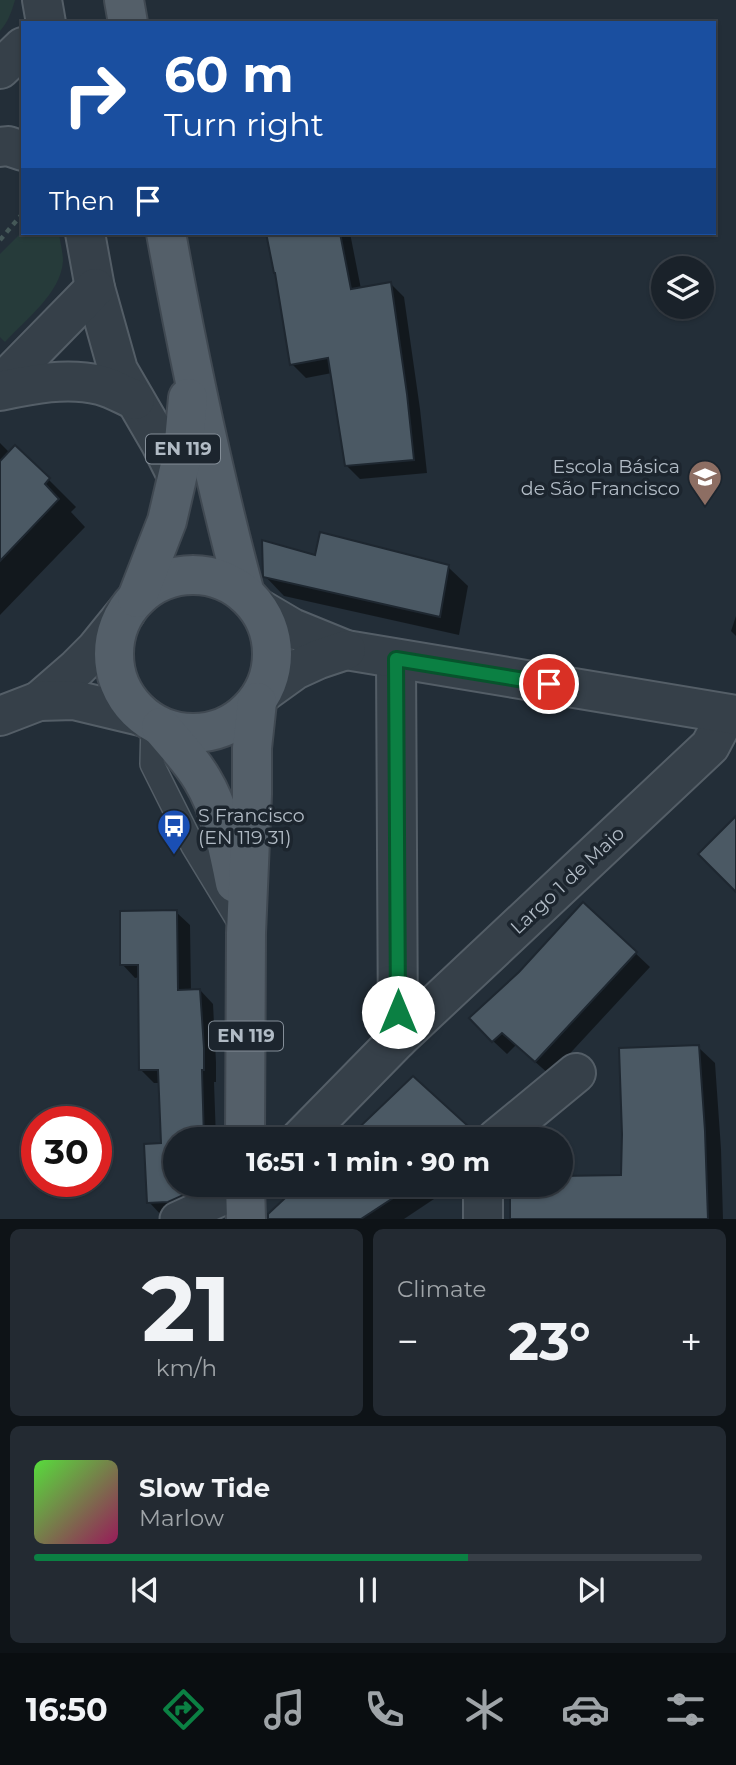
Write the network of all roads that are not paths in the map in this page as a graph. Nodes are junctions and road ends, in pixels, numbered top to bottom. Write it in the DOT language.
graph roads {
  1 [pos="42,0"];
  2 [pos="124,0"];
  3 [pos="46,21"];
  4 [pos="128,21"];
  5 [pos="21,49"];
  6 [pos="0,69"];
  7 [pos="0,147"];
  8 [pos="21,150"];
  9 [pos="85,235"];
  10 [pos="166,235"];
  11 [pos="95,288"];
  12 [pos="177,293"];
  13 [pos="0,385"];
  14 [pos="0,390"];
  15 [pos="135,400"];
  16 [pos="177,476"];
  17 [pos="252,601"];
  18 [pos="132,605"];
  19 [pos="346,650"];
  20 [pos="396,659"];
  21 [pos="260,698"];
  22 [pos="40,701"];
  23 [pos="732,714"];
  24 [pos="0,716"];
  25 [pos="153,722"];
  26 [pos="246,933"];
  27 [pos="398,1039"];
  28 [pos="576,1073"];
  29 [pos="245,1127"];
  30 [pos="312,1127"];
  31 [pos="511,1127"];
  32 [pos="245,1197"];
  33 [pos="484,1197"];
  34 [pos="177,1219"];
  35 [pos="483,1219"];
  1 -- 3 [label="street"];
  2 -- 4 [label="main road"];
  5 -- 6 [label="street"];
  7 -- 8 [label="street"];
  9 -- 11 [label="street"];
  10 -- 12 [label="main road, EN 119"];
  11 -- 13 [label="street"];
  11 -- 15 [label="street"];
  12 -- 16 [label="main road, EN 119"];
  12 -- 17 [label="main road, EN 119"];
  14 -- 15 [label="street"];
  15 -- 16 [label="street"];
  16 -- 18 [label="main road, EN 119"];
  17 -- 18 [label="main road"];
  17 -- 19 [label="street"];
  17 -- 21 [label="main road"];
  18 -- 22 [label="street"];
  18 -- 25 [label="main road"];
  19 -- 20 [label="street"];
  19 -- 21 [label="street"];
  20 -- 23 [label="street"];
  20 -- 27 [label="street"];
  21 -- 25 [label="main road"];
  21 -- 26 [label="main road, EN 119"];
  22 -- 24 [label="street"];
  22 -- 25 [label="street"];
  23 -- 27 [label="street, Largo 1 de Maio"];
  25 -- 26 [label="main road, EN 119"];
  26 -- 29 [label="main road, EN 119"];
  27 -- 30 [label="street, Largo 1 de Maio"];
  28 -- 31 [label="street"];
  32 -- 34 [label="street"];
  33 -- 35 [label="street"];
}
